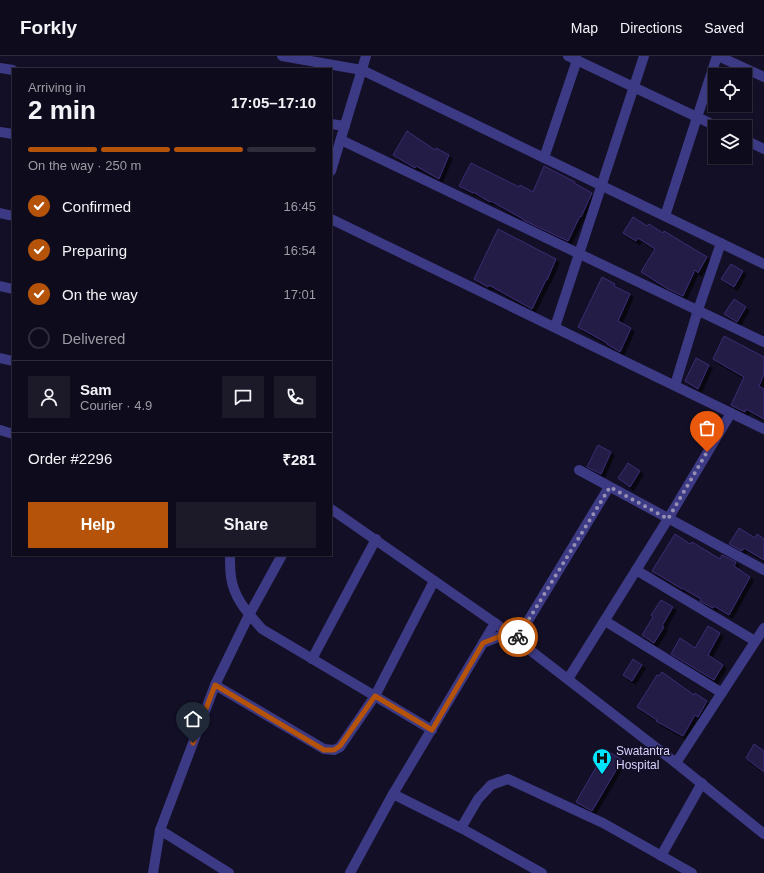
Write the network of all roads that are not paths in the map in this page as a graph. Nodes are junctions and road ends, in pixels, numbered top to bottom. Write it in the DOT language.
graph roads {
  1 [pos="282,56"];
  2 [pos="366,56"];
  3 [pos="644,56"];
  4 [pos="718,56"];
  5 [pos="573,58"];
  6 [pos="0,68"];
  7 [pos="12,70"];
  8 [pos="362,70"];
  9 [pos="764,77"];
  10 [pos="634,87"];
  11 [pos="697,117"];
  12 [pos="708,122"];
  13 [pos="332,124"];
  14 [pos="344,126"];
  15 [pos="0,132"];
  16 [pos="12,134"];
  17 [pos="341,140"];
  18 [pos="752,143"];
  19 [pos="764,149"];
  20 [pos="544,158"];
  21 [pos="332,168"];
  22 [pos="602,186"];
  23 [pos="0,213"];
  24 [pos="12,216"];
  25 [pos="665,216"];
  26 [pos="332,219"];
  27 [pos="720,243"];
  28 [pos="579,254"];
  29 [pos="764,264"];
  30 [pos="0,286"];
  31 [pos="12,289"];
  32 [pos="698,310"];
  33 [pos="554,327"];
  34 [pos="764,342"];
  35 [pos="0,358"];
  36 [pos="12,361"];
  37 [pos="675,385"];
  38 [pos="731,413"];
  39 [pos="764,429"];
  40 [pos="0,430"];
  41 [pos="12,434"];
  42 [pos="579,470"];
  43 [pos="610,487"];
  44 [pos="332,510"];
  45 [pos="668,519"];
  46 [pos="376,540"];
  47 [pos="230,556"];
  48 [pos="281,556"];
  49 [pos="636,570"];
  50 [pos="764,570"];
  51 [pos="434,580"];
  52 [pos="249,614"];
  53 [pos="604,621"];
  54 [pos="495,623"];
  55 [pos="764,628"];
  56 [pos="508,633"];
  57 [pos="517,640"];
  58 [pos="755,642"];
  59 [pos="483,643"];
  60 [pos="312,659"];
  61 [pos="568,679"];
  62 [pos="215,685"];
  63 [pos="722,693"];
  64 [pos="375,696"];
  65 [pos="432,730"];
  66 [pos="676,762"];
  67 [pos="702,783"];
  68 [pos="393,794"];
  69 [pos="461,828"];
  70 [pos="160,830"];
  71 [pos="764,834"];
  72 [pos="661,856"];
  73 [pos="153,873"];
  74 [pos="229,873"];
  75 [pos="350,873"];
  76 [pos="542,873"];
  77 [pos="692,873"];
  1 -- 8 [label="street"];
  2 -- 8 [label="street"];
  3 -- 10 [label="street"];
  4 -- 9 [label="street"];
  4 -- 11 [label="street"];
  5 -- 10 [label="street"];
  5 -- 20 [label="street"];
  6 -- 7 [label="street"];
  8 -- 14 [label="street"];
  8 -- 20 [label="street"];
  10 -- 11 [label="street"];
  10 -- 22 [label="street"];
  11 -- 12 [label="street"];
  11 -- 25 [label="street"];
  13 -- 14 [label="street"];
  14 -- 17 [label="street"];
  15 -- 16 [label="street"];
  17 -- 21 [label="street"];
  17 -- 28 [label="street"];
  18 -- 19 [label="street"];
  20 -- 22 [label="street"];
  22 -- 25 [label="street"];
  22 -- 28 [label="street"];
  23 -- 24 [label="street"];
  25 -- 27 [label="street"];
  26 -- 33 [label="street"];
  27 -- 29 [label="street"];
  27 -- 32 [label="street"];
  28 -- 32 [label="street"];
  28 -- 33 [label="street"];
  30 -- 31 [label="street"];
  32 -- 34 [label="street"];
  32 -- 37 [label="street"];
  33 -- 37 [label="street"];
  35 -- 36 [label="street"];
  37 -- 38 [label="street"];
  38 -- 39 [label="street"];
  38 -- 45 [label="street"];
  40 -- 41 [label="street"];
  42 -- 43 [label="street"];
  43 -- 45 [label="street"];
  43 -- 57 [label="street"];
  44 -- 46 [label="street"];
  45 -- 49 [label="street"];
  45 -- 50 [label="street"];
  46 -- 51 [label="street"];
  46 -- 60 [label="street"];
  47 -- 52 [label="street"];
  48 -- 52 [label="street"];
  49 -- 53 [label="street"];
  49 -- 58 [label="street"];
  51 -- 54 [label="street"];
  51 -- 64 [label="street"];
  52 -- 60 [label="street"];
  52 -- 62 [label="street"];
  53 -- 61 [label="street"];
  53 -- 63 [label="street"];
  54 -- 56 [label="street"];
  54 -- 59 [label="street"];
  55 -- 58 [label="street"];
  56 -- 57 [label="street"];
  56 -- 59 [label="street"];
  57 -- 61 [label="street"];
  58 -- 63 [label="street"];
  59 -- 65 [label="street"];
  60 -- 64 [label="street"];
  61 -- 66 [label="street"];
  62 -- 64 [label="street"];
  62 -- 70 [label="street"];
  63 -- 66 [label="street"];
  64 -- 65 [label="street"];
  65 -- 68 [label="street"];
  66 -- 67 [label="street"];
  67 -- 71 [label="street"];
  67 -- 72 [label="street"];
  68 -- 69 [label="street"];
  68 -- 75 [label="street"];
  69 -- 72 [label="street"];
  69 -- 76 [label="street"];
  70 -- 73 [label="street"];
  70 -- 74 [label="street"];
  72 -- 77 [label="street"];
}
